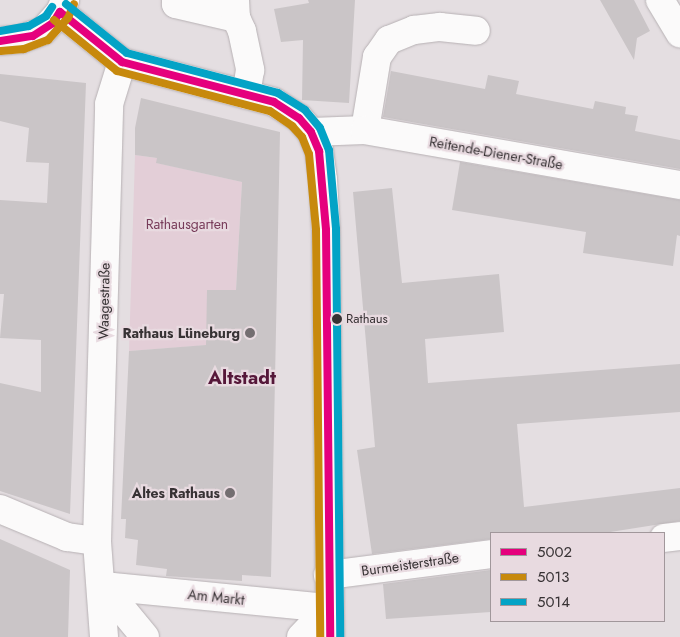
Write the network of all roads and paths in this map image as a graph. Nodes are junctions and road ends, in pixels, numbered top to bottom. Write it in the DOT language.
graph roads {
  1 [pos="176,0"];
  2 [pos="660,0"];
  3 [pos="62,6"];
  4 [pos="235,9"];
  5 [pos="476,32"];
  6 [pos="680,33"];
  7 [pos="0,41"];
  8 [pos="122,62"];
  9 [pos="246,94"];
  10 [pos="365,130"];
  11 [pos="311,132"];
  12 [pos="680,185"];
  13 [pos="0,509"];
  14 [pos="680,536"];
  15 [pos="665,538"];
  16 [pos="97,541"];
  17 [pos="490,554"];
  18 [pos="328,575"];
  19 [pos="103,586"];
  20 [pos="329,608"];
  21 [pos="104,637"];
  22 [pos="145,637"];
  23 [pos="301,637"];
  24 [pos="330,637"];
  1 -- 4 [label="street"];
  2 -- 6 [label="street"];
  3 -- 7 [label="street"];
  3 -- 8 [label="street"];
  4 -- 9 [label="street"];
  5 -- 10 [label="street"];
  8 -- 9 [label="street"];
  8 -- 16 [label="street, Waagestraße"];
  9 -- 11 [label="street"];
  10 -- 11 [label="street, Reitende-Diener-Straße"];
  10 -- 12 [label="street, Reitende-Diener-Straße"];
  11 -- 18 [label="street"];
  13 -- 16 [label="street"];
  14 -- 15 [label="street"];
  16 -- 19 [label="street"];
  17 -- 18 [label="street, Burmeisterstraße"];
  18 -- 20 [label="street"];
  19 -- 20 [label="street, Am Markt"];
  19 -- 21 [label="street"];
  19 -- 22 [label="street"];
  20 -- 23 [label="street"];
  20 -- 24 [label="street"];
}
